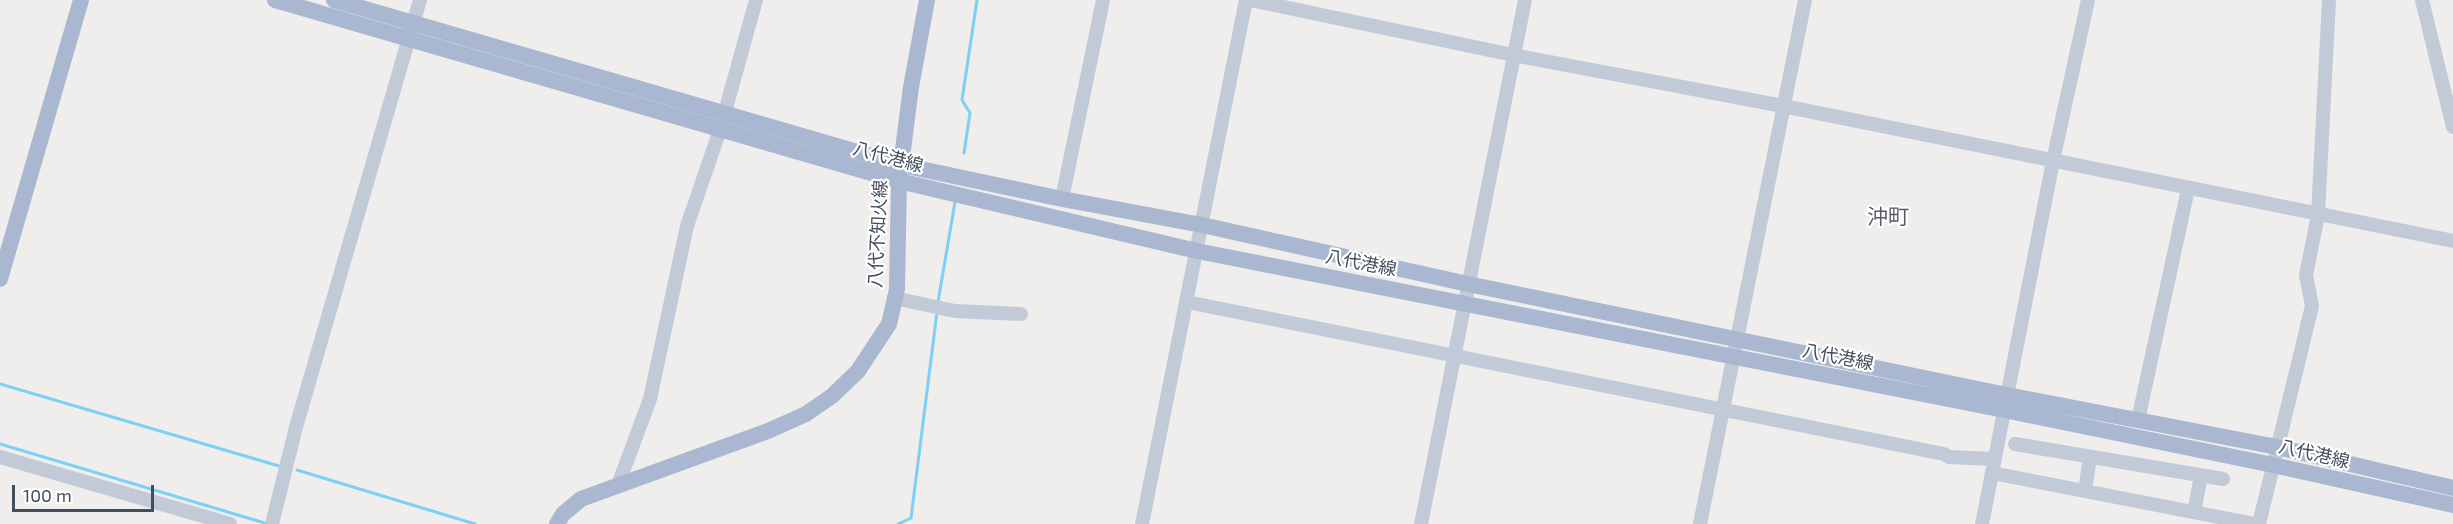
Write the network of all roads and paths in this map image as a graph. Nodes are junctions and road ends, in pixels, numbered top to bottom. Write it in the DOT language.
graph roads {
  1 [pos="81,0"];
  2 [pos="275,0"];
  3 [pos="334,0"];
  4 [pos="420,0"];
  5 [pos="756,0"];
  6 [pos="927,0"];
  7 [pos="1103,0"];
  8 [pos="1246,0"];
  9 [pos="1250,0"];
  10 [pos="1524,0"];
  11 [pos="1805,0"];
  12 [pos="2088,0"];
  13 [pos="2329,0"];
  14 [pos="2422,0"];
  15 [pos="410,31"];
  16 [pos="1513,55"];
  17 [pos="1784,106"];
  18 [pos="725,112"];
  19 [pos="2453,127"];
  20 [pos="720,130"];
  21 [pos="2053,161"];
  22 [pos="900,173"];
  23 [pos="2188,189"];
  24 [pos="1062,199"];
  25 [pos="2318,216"];
  26 [pos="1202,225"];
  27 [pos="2453,242"];
  28 [pos="1197,251"];
  29 [pos="0,279"];
  30 [pos="1468,284"];
  31 [pos="894,298"];
  32 [pos="1187,302"];
  33 [pos="1464,302"];
  34 [pos="1021,314"];
  35 [pos="1735,347"];
  36 [pos="1454,355"];
  37 [pos="2005,402"];
  38 [pos="1723,408"];
  39 [pos="2138,420"];
  40 [pos="2015,444"];
  41 [pos="2277,447"];
  42 [pos="0,457"];
  43 [pos="2090,457"];
  44 [pos="2273,465"];
  45 [pos="1993,466"];
  46 [pos="2201,476"];
  47 [pos="2223,479"];
  48 [pos="618,485"];
  49 [pos="2453,488"];
  50 [pos="2085,491"];
  51 [pos="2453,505"];
  52 [pos="2194,512"];
  53 [pos="272,523"];
  54 [pos="231,524"];
  55 [pos="557,524"];
  56 [pos="1142,524"];
  57 [pos="1421,524"];
  58 [pos="1700,524"];
  59 [pos="1982,524"];
  60 [pos="2257,524"];
  1 -- 29 [label="main road"];
  2 -- 15 [label="main road, 八代港線"];
  3 -- 15 [label="main road, 八代港線"];
  4 -- 15 [label="street"];
  5 -- 18 [label="street"];
  6 -- 22 [label="main road, 八代不知火線"];
  7 -- 24 [label="street"];
  8 -- 26 [label="street"];
  9 -- 16 [label="street"];
  10 -- 16 [label="street"];
  11 -- 17 [label="street"];
  12 -- 21 [label="street"];
  13 -- 25 [label="street"];
  14 -- 19 [label="street"];
  15 -- 18 [label="main road, 八代港線"];
  15 -- 20 [label="main road, 八代港線"];
  15 -- 53 [label="street"];
  16 -- 17 [label="street"];
  16 -- 30 [label="street"];
  17 -- 21 [label="street"];
  17 -- 35 [label="street"];
  18 -- 20 [label="street"];
  18 -- 22 [label="main road, 八代港線"];
  20 -- 22 [label="main road, 八代港線"];
  20 -- 48 [label="street"];
  21 -- 23 [label="street"];
  21 -- 37 [label="street"];
  22 -- 24 [label="main road, 八代港線"];
  22 -- 28 [label="main road, 八代港線"];
  22 -- 31 [label="main road, 八代不知火線"];
  23 -- 25 [label="street"];
  23 -- 39 [label="street"];
  24 -- 26 [label="main road, 八代港線"];
  25 -- 27 [label="street"];
  25 -- 41 [label="street"];
  26 -- 28 [label="street"];
  26 -- 30 [label="main road, 八代港線"];
  28 -- 32 [label="street"];
  28 -- 33 [label="main road, 八代港線"];
  30 -- 33 [label="street"];
  30 -- 35 [label="main road, 八代港線"];
  31 -- 34 [label="street"];
  31 -- 48 [label="main road, 八代不知火線"];
  32 -- 36 [label="street"];
  32 -- 56 [label="street"];
  33 -- 35 [label="main road, 八代港線"];
  33 -- 36 [label="street"];
  35 -- 37 [label="main road, 八代港線"];
  35 -- 38 [label="street"];
  36 -- 38 [label="street"];
  36 -- 57 [label="street"];
  37 -- 39 [label="main road, 八代港線"];
  37 -- 44 [label="main road, 八代港線"];
  37 -- 45 [label="street"];
  38 -- 45 [label="street"];
  38 -- 58 [label="street"];
  39 -- 41 [label="main road, 八代港線"];
  40 -- 43 [label="street"];
  41 -- 44 [label="street"];
  41 -- 49 [label="main road, 八代港線"];
  42 -- 54 [label="street"];
  43 -- 46 [label="street"];
  43 -- 50 [label="street"];
  44 -- 51 [label="main road, 八代港線"];
  44 -- 60 [label="street"];
  45 -- 50 [label="street"];
  45 -- 59 [label="street"];
  46 -- 47 [label="street"];
  46 -- 52 [label="street"];
  48 -- 55 [label="main road, 八代不知火線"];
  50 -- 52 [label="street"];
  52 -- 60 [label="street"];
}
